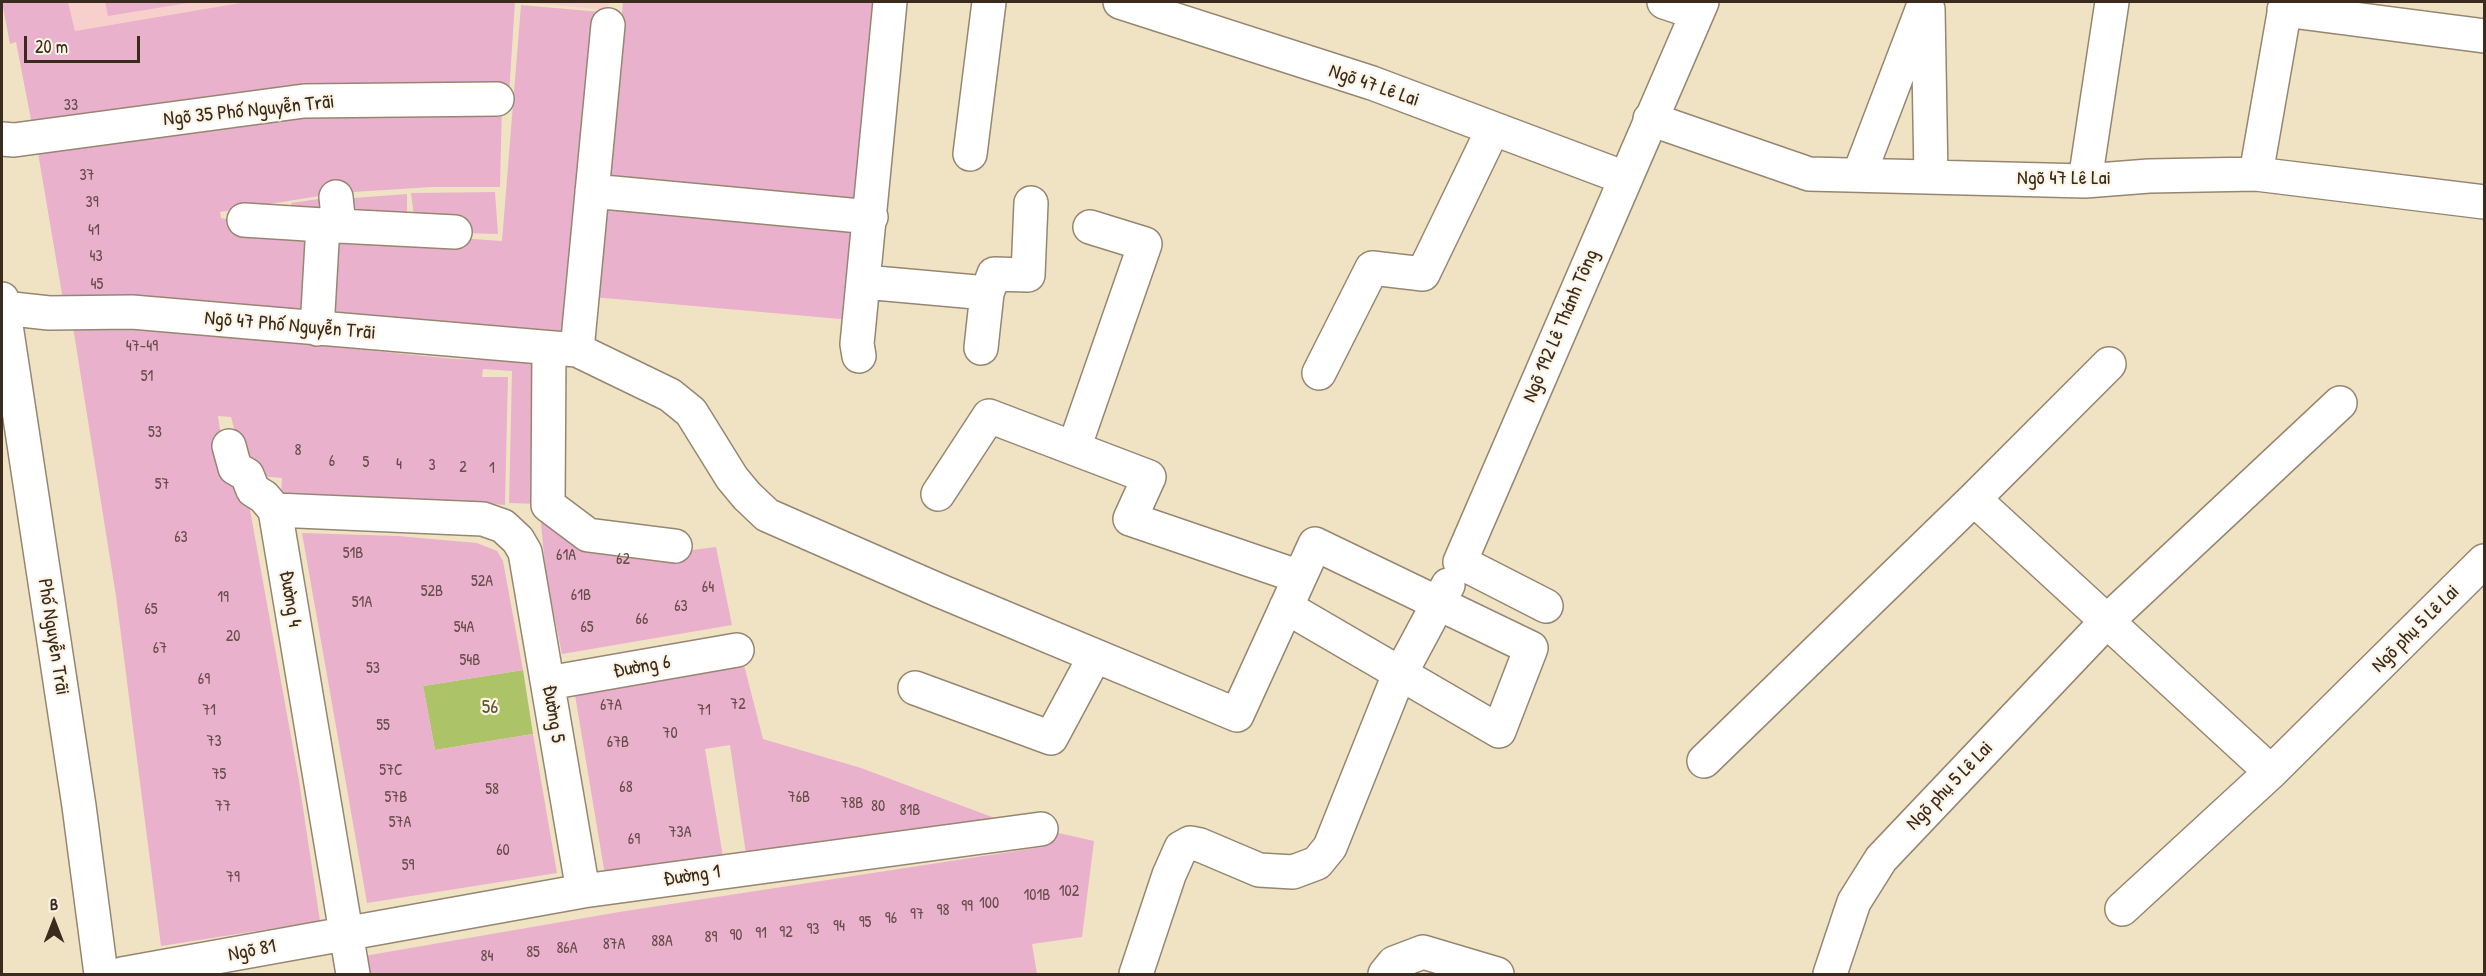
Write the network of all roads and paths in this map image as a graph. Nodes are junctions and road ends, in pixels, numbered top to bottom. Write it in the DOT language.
graph roads {
  1 [pos="890,2"];
  2 [pos="989,2"];
  3 [pos="1120,2"];
  4 [pos="1664,2"];
  5 [pos="1926,2"];
  6 [pos="2112,2"];
  7 [pos="2285,6"];
  8 [pos="1699,7"];
  9 [pos="608,25"];
  10 [pos="2484,36"];
  11 [pos="497,99"];
  12 [pos="1650,118"];
  13 [pos="1493,129"];
  14 [pos="2,139"];
  15 [pos="970,154"];
  16 [pos="2256,174"];
  17 [pos="1859,175"];
  18 [pos="1931,177"];
  19 [pos="1625,178"];
  20 [pos="2085,181"];
  21 [pos="592,191"];
  22 [pos="2484,202"];
  23 [pos="1031,203"];
  24 [pos="333,216"];
  25 [pos="871,216"];
  26 [pos="244,220"];
  27 [pos="1090,227"];
  28 [pos="455,232"];
  29 [pos="864,282"];
  30 [pos="987,293"];
  31 [pos="2,304"];
  32 [pos="317,328"];
  33 [pos="981,348"];
  34 [pos="563,350"];
  35 [pos="859,356"];
  36 [pos="2109,364"];
  37 [pos="1319,373"];
  38 [pos="2340,404"];
  39 [pos="229,446"];
  40 [pos="1074,448"];
  41 [pos="938,494"];
  42 [pos="1974,499"];
  43 [pos="275,510"];
  44 [pos="675,546"];
  45 [pos="2484,561"];
  46 [pos="1460,562"];
  47 [pos="1300,577"];
  48 [pos="1546,606"];
  49 [pos="1286,607"];
  50 [pos="2106,622"];
  51 [pos="737,650"];
  52 [pos="1095,656"];
  53 [pos="1400,674"];
  54 [pos="548,683"];
  55 [pos="915,688"];
  56 [pos="1704,761"];
  57 [pos="2271,772"];
  58 [pos="1041,829"];
  59 [pos="583,891"];
  60 [pos="2122,909"];
  61 [pos="345,934"];
  62 [pos="100,975"];
  63 [pos="122,975"];
  64 [pos="353,975"];
  65 [pos="1136,975"];
  66 [pos="1385,975"];
  67 [pos="1497,975"];
  68 [pos="1830,975"];
  1 -- 25 [label="street"];
  2 -- 15 [label="street"];
  3 -- 13 [label="street, Ngõ 47 Lê Lai"];
  4 -- 8 [label="street"];
  5 -- 17 [label="street"];
  5 -- 18 [label="street"];
  6 -- 20 [label="street"];
  7 -- 10 [label="street"];
  7 -- 16 [label="street"];
  8 -- 12 [label="street, Ngõ 192 Lê Thánh Tông"];
  9 -- 21 [label="street"];
  11 -- 14 [label="street, Ngõ 35 Phố Nguyễn Trãi"];
  12 -- 17 [label="street, Ngõ 47 Lê Lai"];
  12 -- 19 [label="street, Ngõ 192 Lê Thánh Tông"];
  13 -- 19 [label="street, Ngõ 47 Lê Lai"];
  13 -- 37 [label="street"];
  16 -- 20 [label="street, Ngõ 47 Lê Lai"];
  16 -- 22 [label="street, Ngõ 47 Lê Lai"];
  17 -- 18 [label="street, Ngõ 47 Lê Lai"];
  18 -- 20 [label="street, Ngõ 47 Lê Lai"];
  19 -- 46 [label="street, Ngõ 192 Lê Thánh Tông"];
  21 -- 25 [label="street"];
  21 -- 34 [label="street"];
  23 -- 30 [label="street"];
  24 -- 26 [label="street"];
  24 -- 28 [label="street"];
  24 -- 32 [label="street"];
  25 -- 29 [label="street"];
  27 -- 40 [label="street"];
  29 -- 30 [label="street"];
  29 -- 35 [label="street"];
  30 -- 33 [label="street"];
  31 -- 32 [label="street, Ngõ 47 Phố Nguyễn Trãi"];
  31 -- 62 [label="street, Phố Nguyễn Trãi"];
  32 -- 34 [label="street, Ngõ 47 Phố Nguyễn Trãi"];
  34 -- 44 [label="street"];
  34 -- 52 [label="street"];
  36 -- 42 [label="street"];
  38 -- 50 [label="street, Ngõ phụ 5 Lê Lai"];
  39 -- 43 [label="street"];
  40 -- 41 [label="street"];
  40 -- 47 [label="street"];
  42 -- 50 [label="street"];
  42 -- 56 [label="street"];
  43 -- 54 [label="street, Đường 5"];
  43 -- 61 [label="street, Đường 4"];
  45 -- 57 [label="street, Ngõ phụ 5 Lê Lai"];
  46 -- 48 [label="street"];
  46 -- 53 [label="street, Ngõ 192 Lê Thánh Tông"];
  47 -- 49 [label="street"];
  47 -- 53 [label="street"];
  49 -- 52 [label="street"];
  49 -- 53 [label="street"];
  50 -- 57 [label="street"];
  50 -- 68 [label="street, Ngõ phụ 5 Lê Lai"];
  51 -- 54 [label="street, Đường 6"];
  52 -- 55 [label="street"];
  53 -- 65 [label="street, Ngõ 192 Lê Thánh Tông"];
  54 -- 59 [label="street, Đường 5"];
  57 -- 60 [label="street, Ngõ phụ 5 Lê Lai"];
  58 -- 59 [label="street, Đường 1"];
  59 -- 61 [label="street, Đường 1"];
  61 -- 63 [label="street, Ngõ 81"];
  61 -- 64 [label="street, Đường 4"];
  66 -- 67 [label="street"];
}
